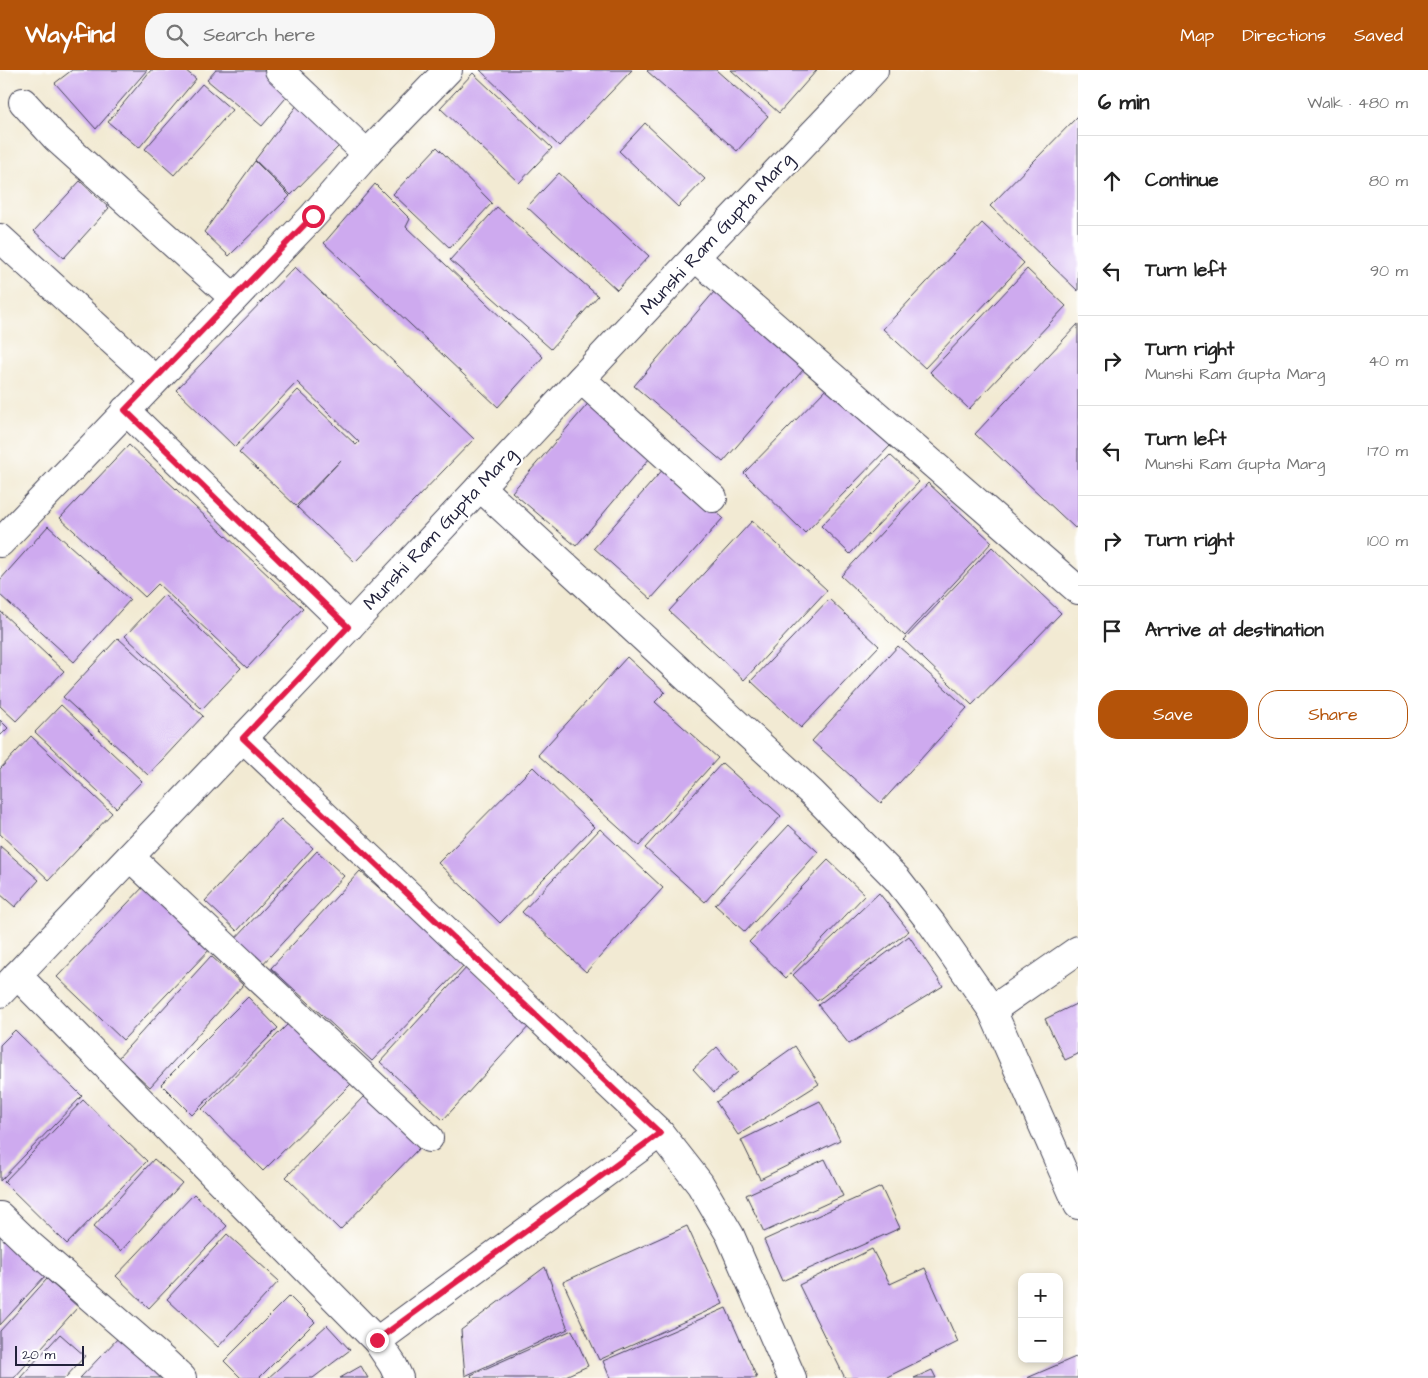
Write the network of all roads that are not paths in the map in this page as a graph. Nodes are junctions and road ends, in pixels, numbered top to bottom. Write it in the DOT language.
graph roads {
  1 [pos="279,70"];
  2 [pos="448,70"];
  3 [pos="874,70"];
  4 [pos="23,102"];
  5 [pos="367,154"];
  6 [pos="0,238"];
  7 [pos="695,256"];
  8 [pos="234,298"];
  9 [pos="581,379"];
  10 [pos="155,380"];
  11 [pos="125,410"];
  12 [pos="480,487"];
  13 [pos="713,498"];
  14 [pos="0,543"];
  15 [pos="1078,590"];
  16 [pos="348,627"];
  17 [pos="243,738"];
  18 [pos="130,857"];
  19 [pos="1078,950"];
  20 [pos="9,984"];
  21 [pos="992,1010"];
  22 [pos="660,1133"];
  23 [pos="429,1138"];
  24 [pos="1078,1205"];
  25 [pos="0,1216"];
  26 [pos="377,1340"];
  27 [pos="182,1378"];
  28 [pos="399,1378"];
  29 [pos="792,1378"];
  1 -- 5 [label="lane"];
  2 -- 5 [label="lane"];
  3 -- 7 [label="lane, Munshi Ram Gupta Marg"];
  4 -- 8 [label="lane"];
  5 -- 8 [label="lane"];
  6 -- 10 [label="lane"];
  7 -- 9 [label="lane, Munshi Ram Gupta Marg"];
  7 -- 15 [label="lane"];
  8 -- 10 [label="lane"];
  9 -- 12 [label="lane, Munshi Ram Gupta Marg"];
  9 -- 13 [label="lane"];
  10 -- 11 [label="lane"];
  11 -- 14 [label="lane"];
  11 -- 16 [label="lane"];
  12 -- 16 [label="lane, Munshi Ram Gupta Marg"];
  12 -- 21 [label="lane"];
  16 -- 17 [label="lane, Munshi Ram Gupta Marg"];
  17 -- 18 [label="lane, Munshi Ram Gupta Marg"];
  17 -- 22 [label="lane"];
  18 -- 20 [label="lane, Munshi Ram Gupta Marg"];
  18 -- 23 [label="lane"];
  19 -- 21 [label="lane"];
  20 -- 26 [label="lane"];
  21 -- 24 [label="lane"];
  22 -- 26 [label="lane"];
  22 -- 29 [label="lane"];
  25 -- 27 [label="lane"];
  26 -- 28 [label="lane"];
}
